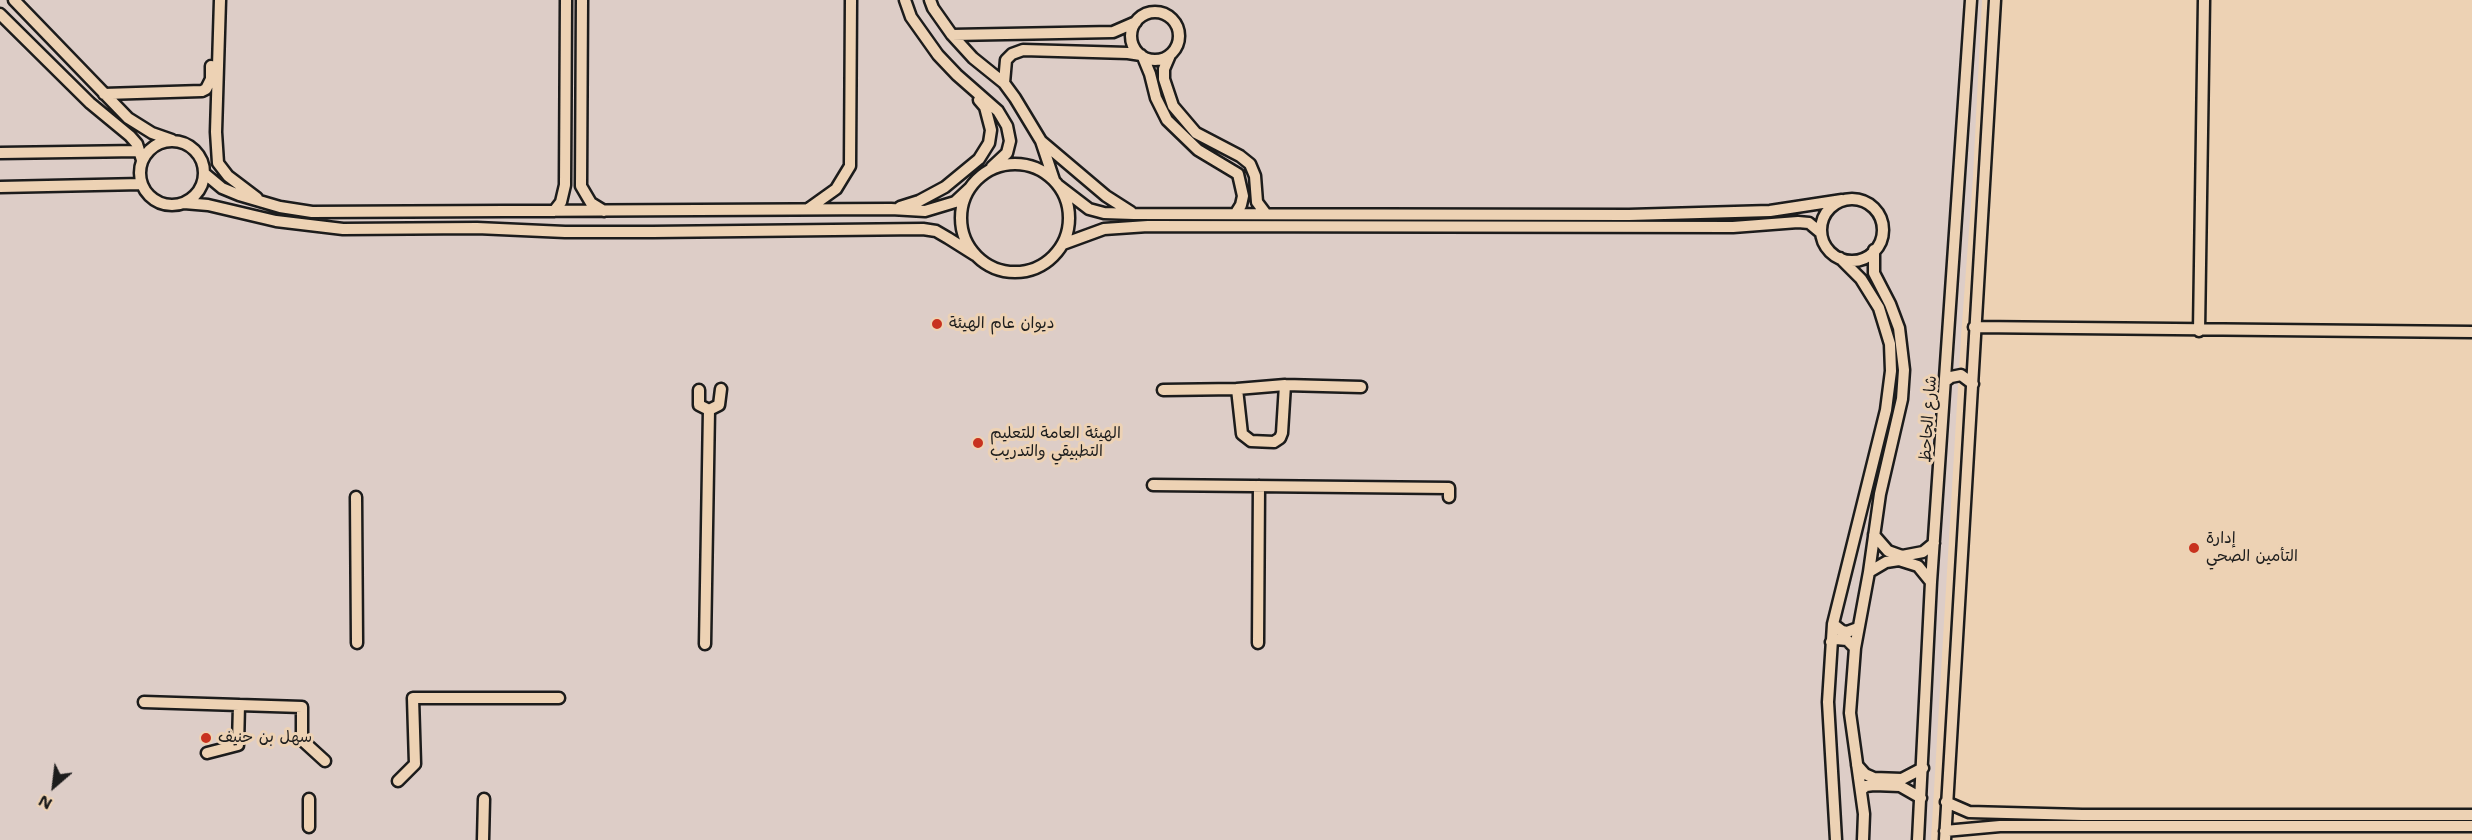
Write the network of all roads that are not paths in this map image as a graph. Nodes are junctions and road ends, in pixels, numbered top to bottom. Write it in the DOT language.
graph roads {
  1 [pos="14,0"];
  2 [pos="213,0"];
  3 [pos="220,0"];
  4 [pos="566,0"];
  5 [pos="582,0"];
  6 [pos="851,0"];
  7 [pos="904,0"];
  8 [pos="930,0"];
  9 [pos="1971,0"];
  10 [pos="1995,0"];
  11 [pos="2204,0"];
  12 [pos="0,14"];
  13 [pos="1136,22"];
  14 [pos="952,35"];
  15 [pos="1170,55"];
  16 [pos="1142,56"];
  17 [pos="957,75"];
  18 [pos="1004,83"];
  19 [pos="104,94"];
  20 [pos="172,140"];
  21 [pos="1041,141"];
  22 [pos="0,153"];
  23 [pos="140,155"];
  24 [pos="565,161"];
  25 [pos="582,162"];
  26 [pos="988,171"];
  27 [pos="204,173"];
  28 [pos="1056,183"];
  29 [pos="141,184"];
  30 [pos="0,187"];
  31 [pos="970,188"];
  32 [pos="1842,200"];
  33 [pos="184,203"];
  34 [pos="264,204"];
  35 [pos="891,209"];
  36 [pos="803,210"];
  37 [pos="554,211"];
  38 [pos="604,211"];
  39 [pos="312,212"];
  40 [pos="344,212"];
  41 [pos="1240,213"];
  42 [pos="1134,214"];
  43 [pos="1266,214"];
  44 [pos="1447,215"];
  45 [pos="1245,226"];
  46 [pos="310,227"];
  47 [pos="1448,228"];
  48 [pos="343,229"];
  49 [pos="801,231"];
  50 [pos="1821,233"];
  51 [pos="1063,244"];
  52 [pos="1874,250"];
  53 [pos="975,255"];
  54 [pos="1840,258"];
  55 [pos="1974,327"];
  56 [pos="2199,331"];
  57 [pos="2472,332"];
  58 [pos="1947,380"];
  59 [pos="1973,384"];
  60 [pos="1285,385"];
  61 [pos="1361,387"];
  62 [pos="721,389"];
  63 [pos="1237,389"];
  64 [pos="699,390"];
  65 [pos="1163,390"];
  66 [pos="709,410"];
  67 [pos="1153,485"];
  68 [pos="1259,486"];
  69 [pos="356,497"];
  70 [pos="1449,497"];
  71 [pos="1874,535"];
  72 [pos="1934,543"];
  73 [pos="1869,572"];
  74 [pos="1931,582"];
  75 [pos="1833,624"];
  76 [pos="1858,628"];
  77 [pos="1831,642"];
  78 [pos="357,643"];
  79 [pos="1258,643"];
  80 [pos="705,644"];
  81 [pos="1855,648"];
  82 [pos="559,698"];
  83 [pos="144,702"];
  84 [pos="238,705"];
  85 [pos="207,753"];
  86 [pos="325,761"];
  87 [pos="1857,765"];
  88 [pos="1923,768"];
  89 [pos="398,781"];
  90 [pos="1861,790"];
  91 [pos="1921,798"];
  92 [pos="484,799"];
  93 [pos="309,800"];
  94 [pos="1946,802"];
  95 [pos="1969,812"];
  96 [pos="2472,814"];
  97 [pos="2441,820"];
  98 [pos="2472,826"];
  99 [pos="309,827"];
  100 [pos="1969,828"];
  101 [pos="1945,836"];
  102 [pos="483,840"];
  103 [pos="1836,840"];
  104 [pos="1863,840"];
  105 [pos="1918,840"];
  1 -- 19 [label="street"];
  2 -- 19 [label="street"];
  3 -- 34 [label="street"];
  4 -- 24 [label="street"];
  5 -- 25 [label="street"];
  6 -- 36 [label="street"];
  7 -- 17 [label="street"];
  8 -- 14 [label="street"];
  9 -- 58 [label="street, شارع الجاحظ"];
  10 -- 55 [label="street"];
  11 -- 56 [label="street"];
  12 -- 23 [label="street"];
  13 -- 14 [label="street"];
  13 -- 15 [label="street"];
  13 -- 16 [label="street"];
  14 -- 18 [label="street"];
  15 -- 16 [label="street"];
  15 -- 43 [label="street"];
  16 -- 18 [label="street"];
  16 -- 41 [label="street"];
  17 -- 26 [label="street"];
  17 -- 35 [label="street"];
  18 -- 21 [label="street"];
  19 -- 20 [label="street"];
  20 -- 23 [label="street"];
  20 -- 27 [label="street"];
  21 -- 28 [label="street"];
  21 -- 42 [label="street"];
  22 -- 23 [label="street"];
  23 -- 29 [label="street"];
  24 -- 25 [label="street"];
  24 -- 37 [label="street"];
  25 -- 38 [label="street"];
  26 -- 28 [label="street"];
  26 -- 31 [label="street"];
  27 -- 33 [label="street"];
  27 -- 34 [label="street"];
  28 -- 42 [label="street"];
  28 -- 51 [label="street"];
  29 -- 30 [label="street"];
  29 -- 33 [label="street"];
  31 -- 35 [label="street"];
  31 -- 53 [label="street"];
  32 -- 44 [label="street"];
  32 -- 50 [label="street"];
  32 -- 52 [label="street"];
  33 -- 46 [label="street"];
  34 -- 39 [label="street"];
  35 -- 36 [label="street"];
  36 -- 38 [label="street"];
  36 -- 49 [label="street"];
  37 -- 38 [label="street"];
  37 -- 40 [label="street"];
  39 -- 40 [label="street"];
  39 -- 46 [label="street"];
  40 -- 48 [label="street"];
  41 -- 42 [label="street"];
  41 -- 43 [label="street"];
  41 -- 45 [label="street"];
  43 -- 44 [label="street"];
  44 -- 47 [label="street"];
  45 -- 47 [label="street"];
  45 -- 51 [label="street"];
  46 -- 48 [label="street"];
  47 -- 50 [label="street"];
  48 -- 49 [label="street"];
  49 -- 53 [label="street"];
  50 -- 54 [label="street"];
  51 -- 53 [label="street"];
  52 -- 54 [label="street"];
  52 -- 71 [label="street"];
  54 -- 75 [label="street"];
  55 -- 56 [label="street"];
  55 -- 59 [label="street"];
  56 -- 57 [label="street"];
  58 -- 59 [label="street"];
  58 -- 72 [label="street, شارع الجاحظ"];
  59 -- 94 [label="street"];
  60 -- 61 [label="street"];
  60 -- 63 [label="street"];
  60 -- 63 [label="street"];
  62 -- 66 [label="street"];
  63 -- 65 [label="street"];
  64 -- 66 [label="street"];
  66 -- 80 [label="street"];
  67 -- 68 [label="street"];
  68 -- 70 [label="street"];
  68 -- 79 [label="street"];
  69 -- 78 [label="street"];
  71 -- 72 [label="street"];
  71 -- 73 [label="street"];
  72 -- 74 [label="street, شارع الجاحظ"];
  73 -- 74 [label="street"];
  73 -- 76 [label="street"];
  74 -- 88 [label="street, شارع الجاحظ"];
  75 -- 76 [label="street"];
  75 -- 77 [label="street"];
  76 -- 81 [label="street"];
  77 -- 81 [label="street"];
  77 -- 103 [label="street"];
  81 -- 87 [label="street"];
  82 -- 89 [label="street"];
  83 -- 84 [label="street"];
  84 -- 85 [label="street"];
  84 -- 86 [label="street"];
  87 -- 88 [label="street"];
  87 -- 90 [label="street"];
  88 -- 91 [label="street, شارع الجاحظ"];
  90 -- 91 [label="street"];
  90 -- 104 [label="street"];
  91 -- 105 [label="street, شارع الجاحظ"];
  92 -- 102 [label="street"];
  93 -- 99 [label="street"];
  94 -- 95 [label="street"];
  94 -- 101 [label="street"];
  95 -- 97 [label="street"];
  95 -- 100 [label="street"];
  96 -- 97 [label="street"];
  97 -- 98 [label="street"];
  97 -- 100 [label="street"];
  100 -- 101 [label="street"];
}
